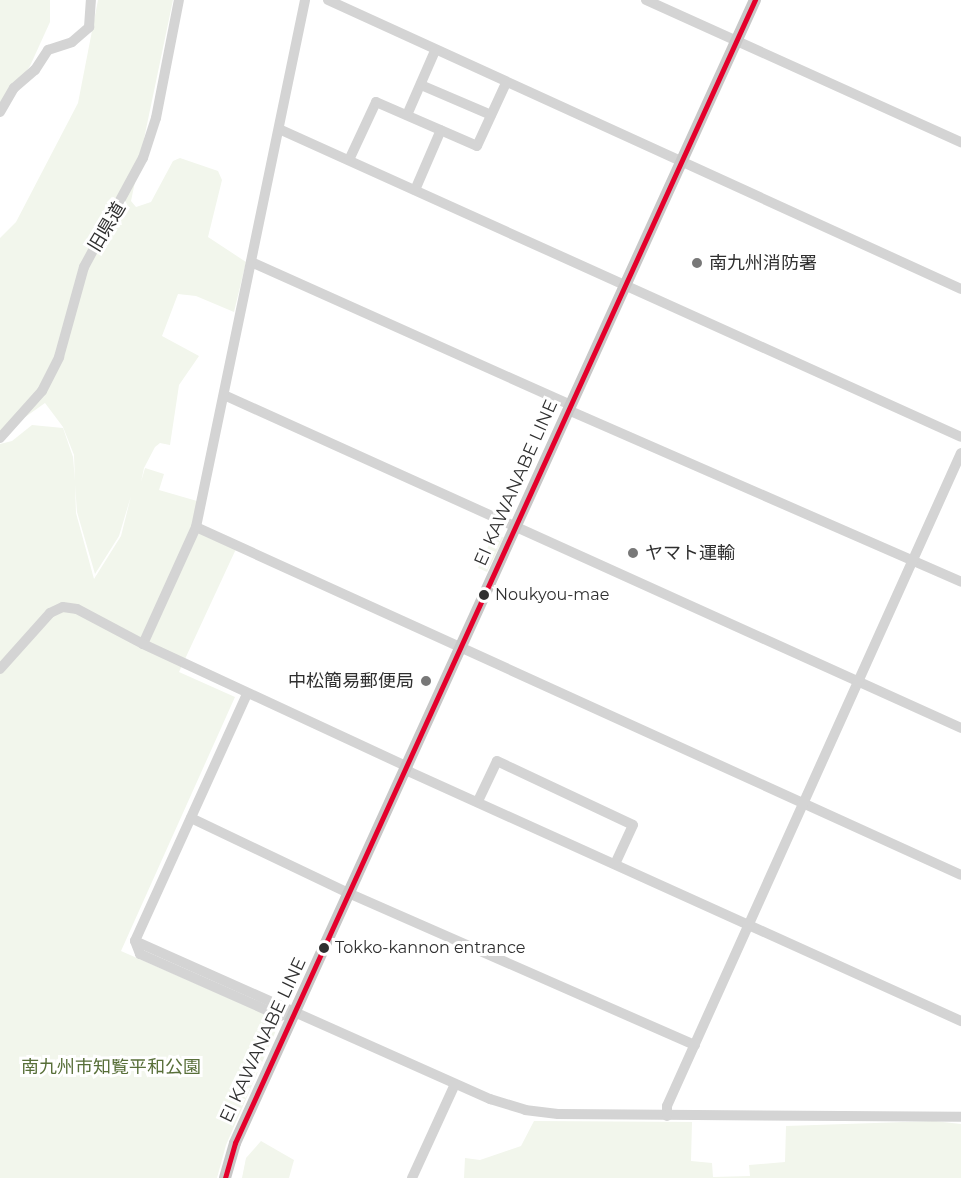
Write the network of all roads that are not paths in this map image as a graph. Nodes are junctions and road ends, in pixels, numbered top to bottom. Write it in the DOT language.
graph roads {
  1 [pos="91,0"];
  2 [pos="179,0"];
  3 [pos="305,0"];
  4 [pos="328,0"];
  5 [pos="646,0"];
  6 [pos="755,0"];
  7 [pos="737,41"];
  8 [pos="435,51"];
  9 [pos="506,83"];
  10 [pos="421,85"];
  11 [pos="0,112"];
  12 [pos="407,115"];
  13 [pos="491,115"];
  14 [pos="279,129"];
  15 [pos="441,130"];
  16 [pos="961,142"];
  17 [pos="349,160"];
  18 [pos="679,163"];
  19 [pos="415,190"];
  20 [pos="251,262"];
  21 [pos="626,285"];
  22 [pos="961,289"];
  23 [pos="224,395"];
  24 [pos="569,408"];
  25 [pos="961,436"];
  26 [pos="0,438"];
  27 [pos="961,453"];
  28 [pos="516,527"];
  29 [pos="196,528"];
  30 [pos="912,560"];
  31 [pos="961,582"];
  32 [pos="143,644"];
  33 [pos="462,648"];
  34 [pos="0,669"];
  35 [pos="858,681"];
  36 [pos="248,694"];
  37 [pos="961,728"];
  38 [pos="407,768"];
  39 [pos="478,801"];
  40 [pos="802,803"];
  41 [pos="191,818"];
  42 [pos="615,864"];
  43 [pos="961,875"];
  44 [pos="351,893"];
  45 [pos="748,925"];
  46 [pos="296,1012"];
  47 [pos="961,1021"];
  48 [pos="695,1045"];
  49 [pos="455,1084"];
  50 [pos="666,1116"];
  51 [pos="961,1117"];
  52 [pos="225,1178"];
  53 [pos="412,1178"];
  1 -- 11 [label="street"];
  2 -- 26 [label="street, 旧県道"];
  3 -- 14 [label="street"];
  4 -- 8 [label="street"];
  5 -- 7 [label="street"];
  6 -- 7 [label="main road, EI KAWANABE LINE"];
  7 -- 16 [label="street"];
  7 -- 18 [label="main road, EI KAWANABE LINE"];
  8 -- 9 [label="street"];
  8 -- 10 [label="street"];
  9 -- 13 [label="street"];
  9 -- 18 [label="street"];
  10 -- 12 [label="street"];
  10 -- 13 [label="street"];
  12 -- 15 [label="street"];
  12 -- 17 [label="street"];
  13 -- 15 [label="street"];
  14 -- 17 [label="street"];
  14 -- 20 [label="street"];
  15 -- 19 [label="street"];
  17 -- 19 [label="street"];
  18 -- 21 [label="main road, EI KAWANABE LINE"];
  18 -- 22 [label="street"];
  19 -- 21 [label="street"];
  20 -- 23 [label="street"];
  20 -- 24 [label="street"];
  21 -- 24 [label="main road, EI KAWANABE LINE"];
  21 -- 25 [label="street"];
  23 -- 28 [label="street"];
  23 -- 29 [label="street"];
  24 -- 28 [label="main road, EI KAWANABE LINE"];
  24 -- 30 [label="street"];
  27 -- 30 [label="street"];
  28 -- 33 [label="main road, EI KAWANABE LINE"];
  28 -- 35 [label="street"];
  29 -- 32 [label="street"];
  29 -- 33 [label="street"];
  30 -- 31 [label="street"];
  30 -- 35 [label="street"];
  32 -- 34 [label="street"];
  32 -- 36 [label="street"];
  33 -- 38 [label="main road, EI KAWANABE LINE"];
  33 -- 40 [label="street"];
  35 -- 37 [label="street"];
  35 -- 40 [label="street"];
  36 -- 38 [label="street"];
  36 -- 41 [label="street"];
  38 -- 39 [label="street"];
  38 -- 44 [label="main road, EI KAWANABE LINE"];
  39 -- 42 [label="street"];
  39 -- 42 [label="street"];
  40 -- 43 [label="street"];
  40 -- 45 [label="street"];
  41 -- 44 [label="street"];
  41 -- 46 [label="street"];
  42 -- 45 [label="street"];
  44 -- 46 [label="main road, EI KAWANABE LINE"];
  44 -- 48 [label="street"];
  45 -- 47 [label="street"];
  45 -- 48 [label="street"];
  46 -- 49 [label="street"];
  46 -- 52 [label="main road, EI KAWANABE LINE"];
  48 -- 50 [label="street"];
  49 -- 50 [label="street"];
  49 -- 53 [label="street"];
  50 -- 51 [label="street"];
}
